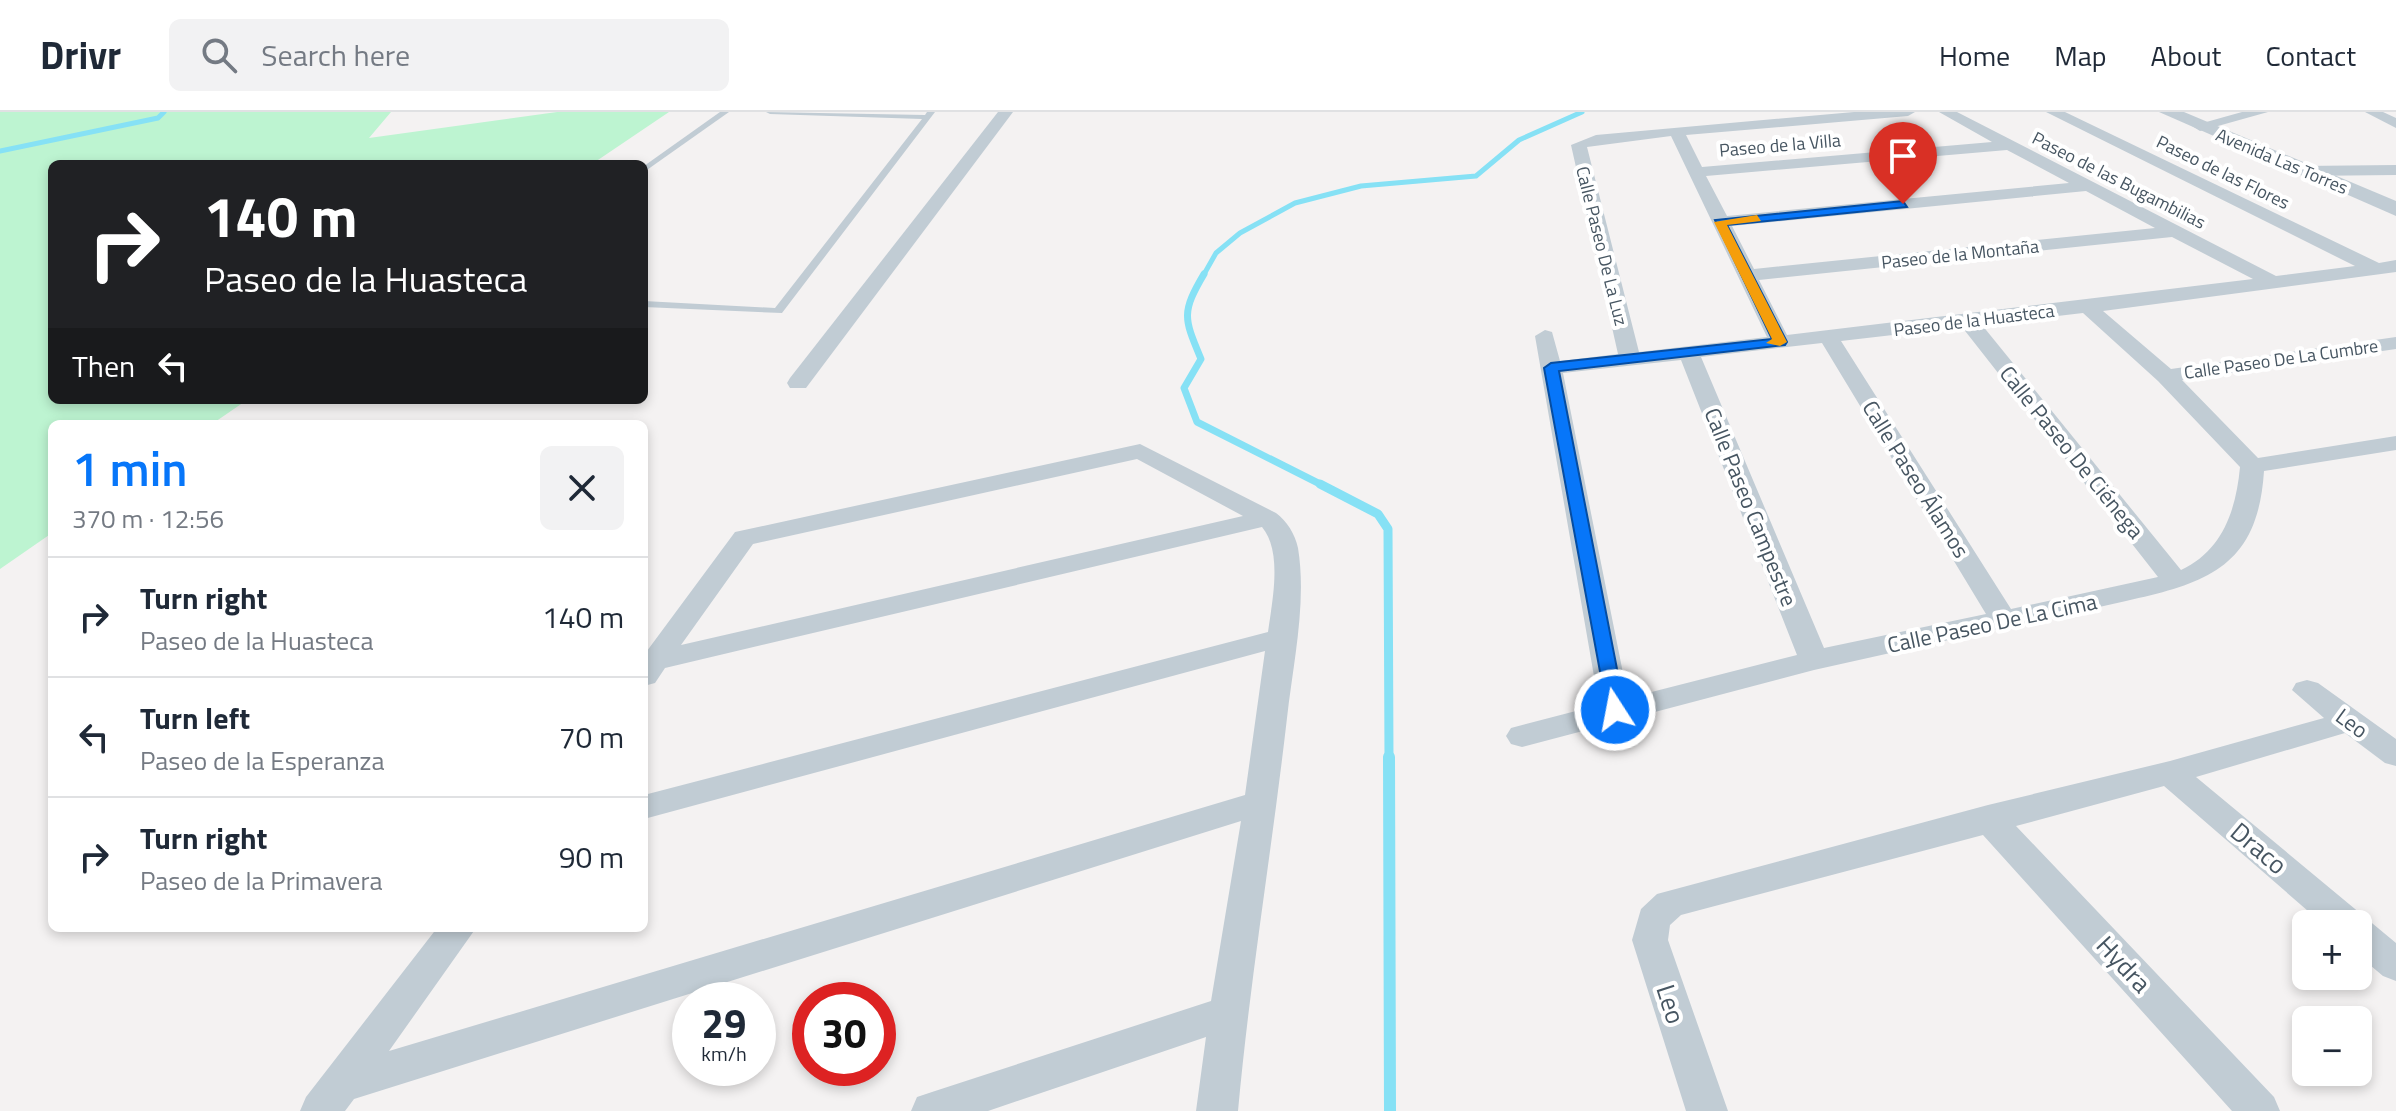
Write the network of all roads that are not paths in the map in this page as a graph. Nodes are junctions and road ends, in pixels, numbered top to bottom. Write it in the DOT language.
graph roads {
  1 [pos="725,112"];
  2 [pos="770,112"];
  3 [pos="1006,112"];
  4 [pos="1908,112"];
  5 [pos="1946,112"];
  6 [pos="2053,112"];
  7 [pos="2168,112"];
  8 [pos="2261,112"];
  9 [pos="2372,112"];
  10 [pos="928,115"];
  11 [pos="2396,124"];
  12 [pos="2200,126"];
  13 [pos="1676,131"];
  14 [pos="2009,145"];
  15 [pos="648,167"];
  16 [pos="2396,170"];
  17 [pos="2302,171"];
  18 [pos="1698,172"];
  19 [pos="2087,186"];
  20 [pos="2396,209"];
  21 [pos="1719,222"];
  22 [pos="2174,231"];
  23 [pos="2386,267"];
  24 [pos="1746,276"];
  25 [pos="2275,283"];
  26 [pos="648,304"];
  27 [pos="2087,307"];
  28 [pos="1968,321"];
  29 [pos="1545,336"];
  30 [pos="1828,337"];
  31 [pos="1780,342"];
  32 [pos="2396,343"];
  33 [pos="1689,353"];
  34 [pos="1630,358"];
  35 [pos="1551,368"];
  36 [pos="2166,376"];
  37 [pos="798,383"];
  38 [pos="2396,443"];
  39 [pos="2252,466"];
  40 [pos="1267,518"];
  41 [pos="2176,582"];
  42 [pos="2005,622"];
  43 [pos="1280,638"];
  44 [pos="1814,660"];
  45 [pos="650,669"];
  46 [pos="2307,690"];
  47 [pos="1615,710"];
  48 [pos="2350,721"];
  49 [pos="1522,736"];
  50 [pos="2396,755"];
  51 [pos="2170,773"];
  52 [pos="1262,802"];
  53 [pos="648,806"];
  54 [pos="1988,818"];
  55 [pos="2331,910"];
  56 [pos="455,932"];
  57 [pos="2372,945"];
  58 [pos="2396,965"];
  59 [pos="1227,1013"];
  60 [pos="332,1098"];
  61 [pos="932,1111"];
  62 [pos="1217,1111"];
  63 [pos="1707,1111"];
  64 [pos="2259,1111"];
  1 -- 15 [label="lane"];
  2 -- 10 [label="lane"];
  3 -- 37 [label="street"];
  4 -- 13 [label="street"];
  5 -- 14 [label="street, Paseo de las Bugambilias"];
  6 -- 23 [label="street, Paseo de las Flores"];
  7 -- 12 [label="street, Avenida Las Torres"];
  8 -- 12 [label="street"];
  9 -- 11 [label="street"];
  10 -- 26 [label="lane"];
  12 -- 17 [label="street, Avenida Las Torres"];
  13 -- 18 [label="street"];
  13 -- 34 [label="street, Calle Paseo De La Luz"];
  14 -- 18 [label="street, Paseo de la Villa"];
  14 -- 19 [label="street, Paseo de las Bugambilias"];
  16 -- 17 [label="street"];
  17 -- 20 [label="street, Avenida Las Torres"];
  18 -- 21 [label="street"];
  19 -- 21 [label="street"];
  19 -- 22 [label="street, Paseo de las Bugambilias"];
  21 -- 24 [label="street"];
  22 -- 24 [label="street, Paseo de la Montaña"];
  22 -- 25 [label="street, Paseo de las Bugambilias"];
  23 -- 25 [label="street, Paseo de la Huasteca"];
  24 -- 31 [label="street"];
  25 -- 27 [label="street, Paseo de la Huasteca"];
  27 -- 28 [label="street, Paseo de la Huasteca"];
  27 -- 36 [label="street"];
  28 -- 30 [label="street, Paseo de la Huasteca"];
  28 -- 41 [label="street, Calle Paseo De Ciénega"];
  29 -- 35 [label="street"];
  30 -- 31 [label="street, Paseo de la Huasteca"];
  30 -- 42 [label="street, Calle Paseo Álamos"];
  31 -- 33 [label="street, Paseo de la Huasteca"];
  32 -- 36 [label="street, Calle Paseo De La Cumbre"];
  33 -- 34 [label="street, Paseo de la Huasteca"];
  33 -- 44 [label="street, Calle Paseo Campestre"];
  34 -- 35 [label="street, Paseo de la Huasteca"];
  35 -- 47 [label="street"];
  36 -- 39 [label="street"];
  38 -- 39 [label="street"];
  39 -- 41 [label="street, Calle Paseo De La Cima"];
  40 -- 43 [label="street"];
  40 -- 45 [label="street"];
  40 -- 45 [label="street"];
  41 -- 42 [label="street, Calle Paseo De La Cima"];
  42 -- 44 [label="street, Calle Paseo De La Cima"];
  43 -- 52 [label="street"];
  43 -- 53 [label="street"];
  44 -- 47 [label="street, Calle Paseo De La Cima"];
  46 -- 48 [label="street, Leo"];
  47 -- 49 [label="street, Calle Paseo De La Cima"];
  48 -- 50 [label="street, Leo"];
  48 -- 51 [label="street"];
  51 -- 54 [label="street"];
  51 -- 55 [label="street, Draco"];
  52 -- 59 [label="street"];
  52 -- 60 [label="street"];
  54 -- 63 [label="street, Leo"];
  54 -- 64 [label="street, Hydra"];
  56 -- 60 [label="street"];
  57 -- 58 [label="street"];
  59 -- 61 [label="street"];
  59 -- 62 [label="street"];
}
